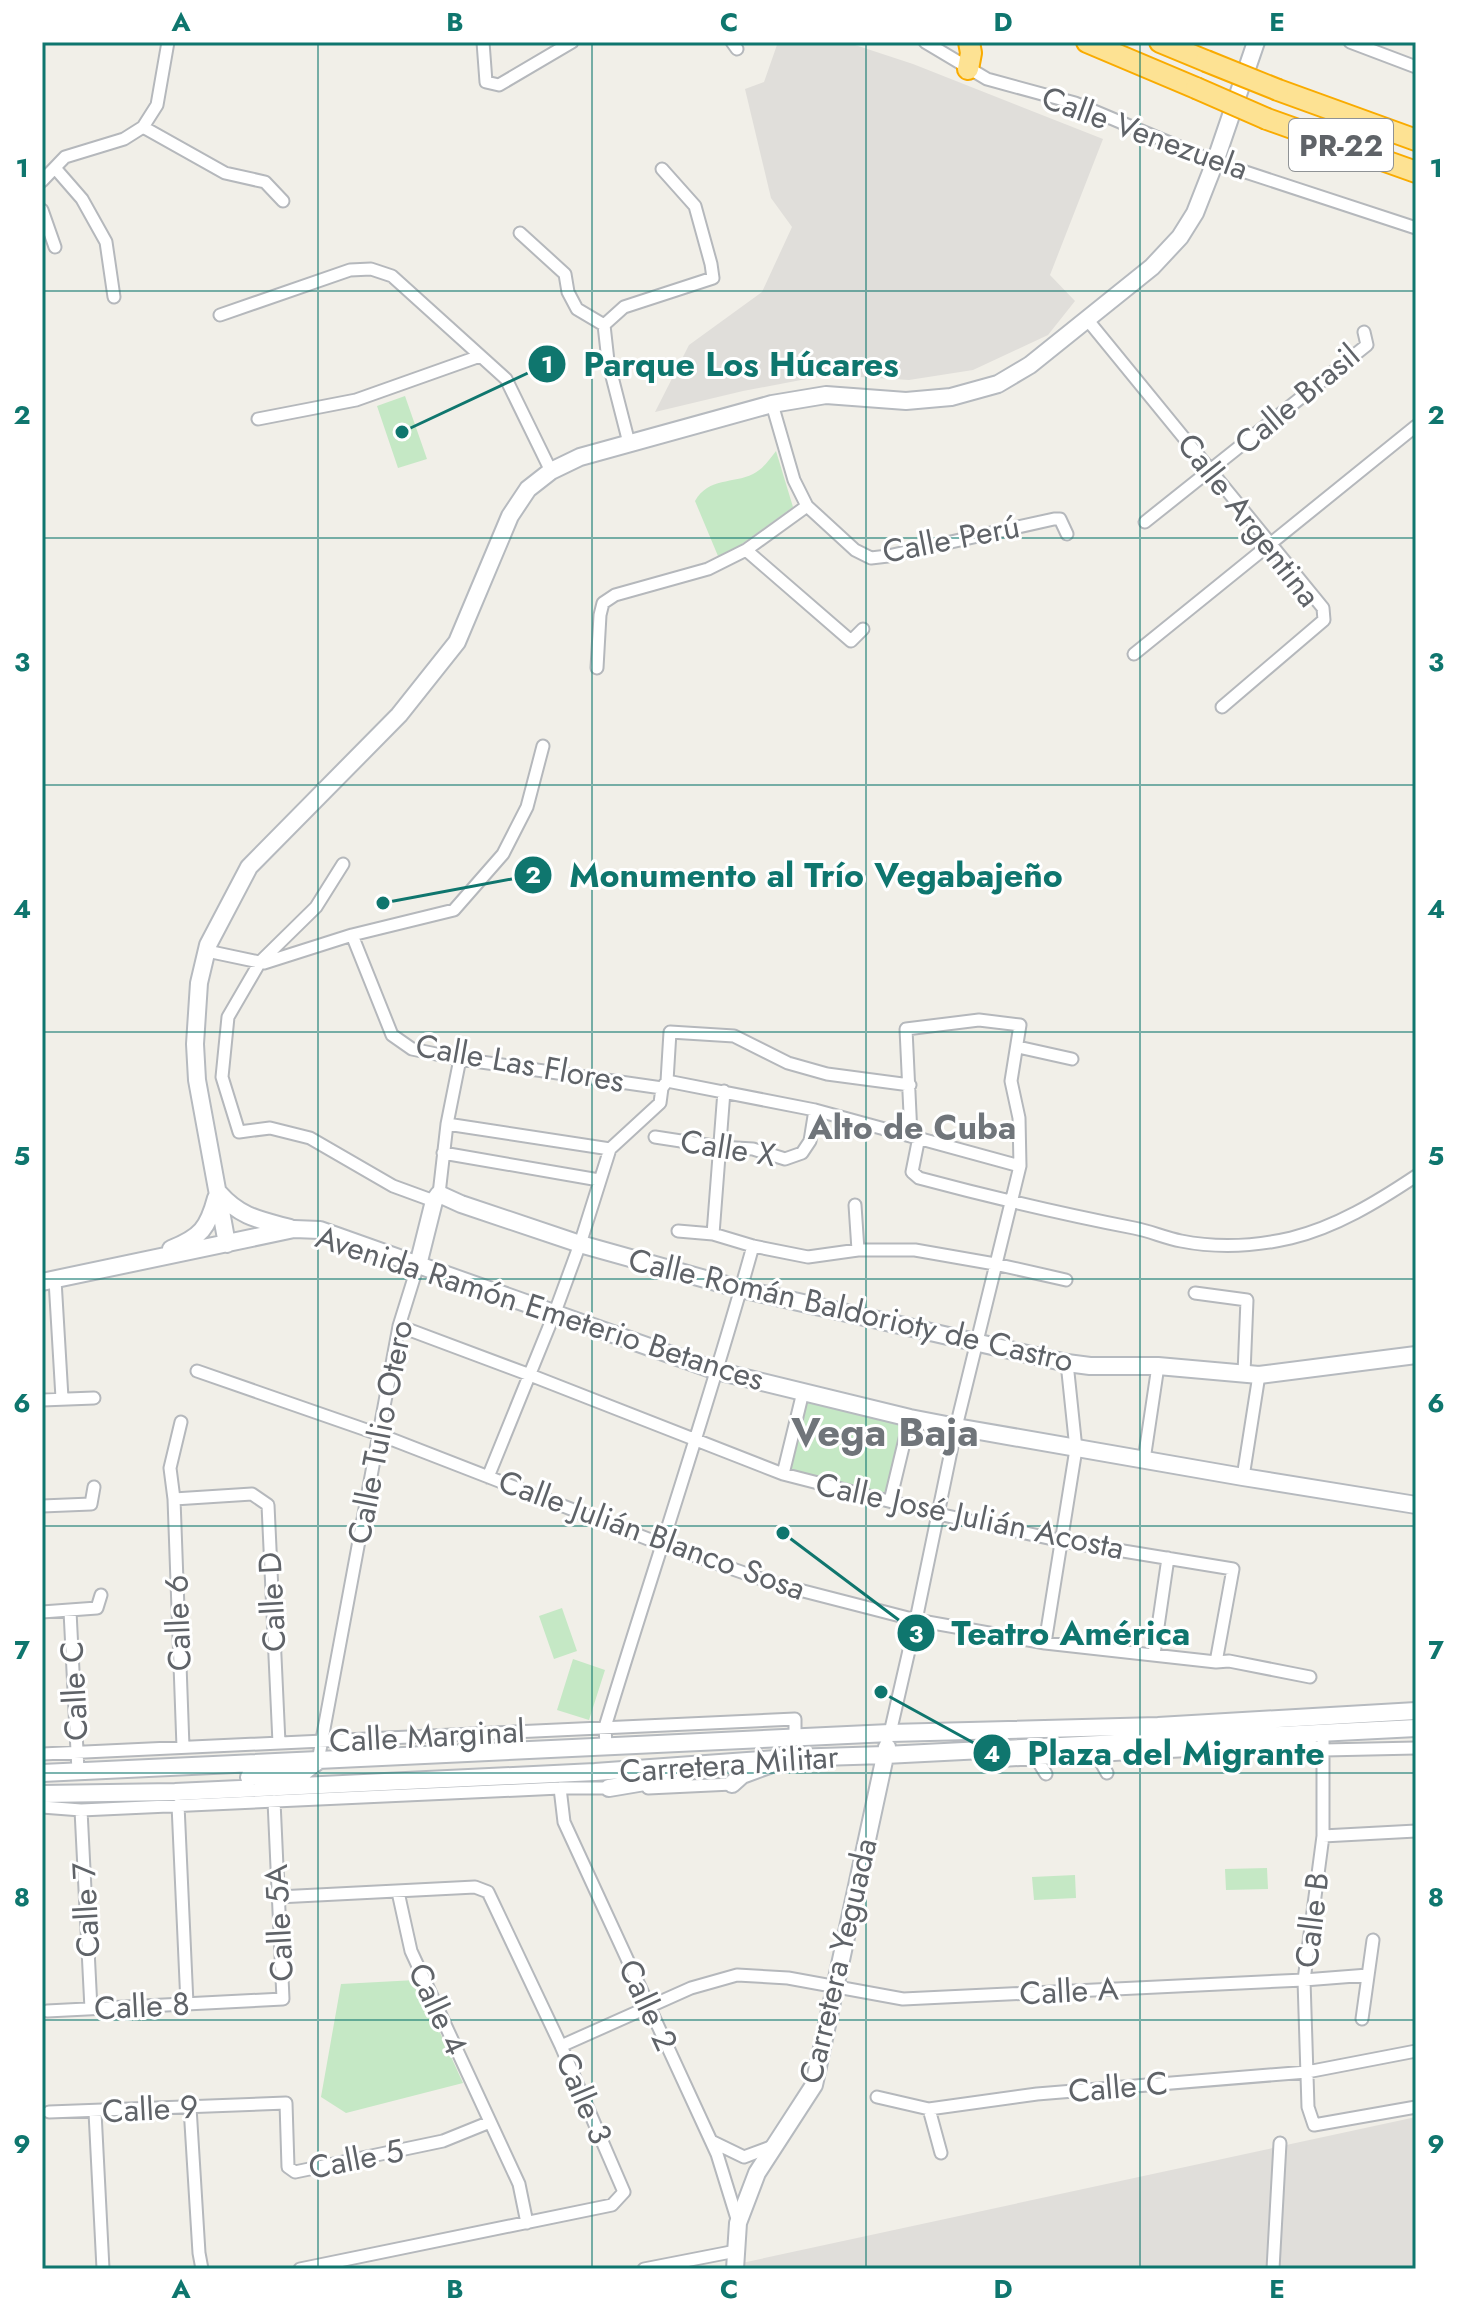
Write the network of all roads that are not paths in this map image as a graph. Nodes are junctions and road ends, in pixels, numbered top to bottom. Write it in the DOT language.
graph roads {
  1 [pos="168,42"];
  2 [pos="483,42"];
  3 [pos="572,42"];
  4 [pos="925,42"];
  5 [pos="969,42"];
  6 [pos="1087,42"];
  7 [pos="1160,42"];
  8 [pos="1256,42"];
  9 [pos="1350,42"];
  10 [pos="1416,67"];
  11 [pos="968,69"];
  12 [pos="143,127"];
  13 [pos="1416,140"];
  14 [pos="1215,162"];
  15 [pos="55,168"];
  16 [pos="662,169"];
  17 [pos="1416,172"];
  18 [pos="42,181"];
  19 [pos="283,201"];
  20 [pos="42,210"];
  21 [pos="1416,228"];
  22 [pos="520,233"];
  23 [pos="55,247"];
  24 [pos="114,297"];
  25 [pos="220,315"];
  26 [pos="1086,318"];
  27 [pos="604,325"];
  28 [pos="1364,332"];
  29 [pos="480,356"];
  30 [pos="772,404"];
  31 [pos="258,419"];
  32 [pos="1416,426"];
  33 [pos="629,443"];
  34 [pos="1211,470"];
  35 [pos="551,471"];
  36 [pos="807,506"];
  37 [pos="1145,522"];
  38 [pos="1067,534"];
  39 [pos="1270,542"];
  40 [pos="746,550"];
  41 [pos="863,629"];
  42 [pos="1134,654"];
  43 [pos="597,668"];
  44 [pos="1222,707"];
  45 [pos="543,746"];
  46 [pos="343,864"];
  47 [pos="352,935"];
  48 [pos="207,951"];
  49 [pos="260,962"];
  50 [pos="1018,1047"];
  51 [pos="460,1059"];
  52 [pos="1072,1059"];
  53 [pos="664,1084"];
  54 [pos="910,1085"];
  55 [pos="724,1091"];
  56 [pos="815,1110"];
  57 [pos="447,1124"];
  58 [pos="915,1136"];
  59 [pos="655,1137"];
  60 [pos="720,1147"];
  61 [pos="610,1149"];
  62 [pos="443,1153"];
  63 [pos="1020,1166"];
  64 [pos="1416,1176"];
  65 [pos="599,1180"];
  66 [pos="218,1192"];
  67 [pos="436,1198"];
  68 [pos="1011,1202"];
  69 [pos="855,1205"];
  70 [pos="294,1229"];
  71 [pos="678,1231"];
  72 [pos="713,1234"];
  73 [pos="227,1244"];
  74 [pos="580,1244"];
  75 [pos="753,1246"];
  76 [pos="858,1250"];
  77 [pos="135,1263"];
  78 [pos="995,1264"];
  79 [pos="418,1265"];
  80 [pos="1066,1280"];
  81 [pos="49,1281"];
  82 [pos="741,1289"];
  83 [pos="1195,1293"];
  84 [pos="555,1312"];
  85 [pos="399,1326"];
  86 [pos="977,1342"];
  87 [pos="1416,1355"];
  88 [pos="1067,1363"];
  89 [pos="1158,1366"];
  90 [pos="197,1371"];
  91 [pos="717,1371"];
  92 [pos="1252,1374"];
  93 [pos="530,1375"];
  94 [pos="803,1392"];
  95 [pos="62,1398"];
  96 [pos="94,1398"];
  97 [pos="42,1400"];
  98 [pos="910,1418"];
  99 [pos="181,1422"];
  100 [pos="956,1427"];
  101 [pos="378,1434"];
  102 [pos="696,1439"];
  103 [pos="1076,1449"];
  104 [pos="1144,1460"];
  105 [pos="783,1474"];
  106 [pos="488,1477"];
  107 [pos="1243,1477"];
  108 [pos="94,1487"];
  109 [pos="174,1499"];
  110 [pos="890,1501"];
  111 [pos="1416,1505"];
  112 [pos="42,1506"];
  113 [pos="938,1514"];
  114 [pos="1062,1541"];
  115 [pos="661,1544"];
  116 [pos="1168,1558"];
  117 [pos="101,1595"];
  118 [pos="70,1611"];
  119 [pos="42,1612"];
  120 [pos="916,1620"];
  121 [pos="1045,1643"];
  122 [pos="1154,1654"];
  123 [pos="1216,1662"];
  124 [pos="1310,1677"];
  125 [pos="1416,1711"];
  126 [pos="605,1727"];
  127 [pos="1416,1728"];
  128 [pos="890,1733"];
  129 [pos="1323,1733"];
  130 [pos="795,1737"];
  131 [pos="320,1741"];
  132 [pos="279,1743"];
  133 [pos="606,1746"];
  134 [pos="183,1747"];
  135 [pos="1416,1748"];
  136 [pos="972,1750"];
  137 [pos="1324,1750"];
  138 [pos="76,1753"];
  139 [pos="42,1754"];
  140 [pos="885,1755"];
  141 [pos="1097,1755"];
  142 [pos="789,1758"];
  143 [pos="1036,1758"];
  144 [pos="318,1761"];
  145 [pos="711,1764"];
  146 [pos="78,1771"];
  147 [pos="42,1773"];
  148 [pos="1107,1773"];
  149 [pos="1046,1774"];
  150 [pos="475,1777"];
  151 [pos="732,1784"];
  152 [pos="560,1788"];
  153 [pos="609,1788"];
  154 [pos="42,1794"];
  155 [pos="177,1799"];
  156 [pos="274,1801"];
  157 [pos="42,1807"];
  158 [pos="81,1810"];
  159 [pos="1416,1831"];
  160 [pos="1323,1836"];
  161 [pos="398,1892"];
  162 [pos="278,1897"];
  163 [pos="1373,1940"];
  164 [pos="1368,1975"];
  165 [pos="1304,1980"];
  166 [pos="836,1988"];
  167 [pos="238,2002"];
  168 [pos="187,2004"];
  169 [pos="649,2007"];
  170 [pos="91,2009"];
  171 [pos="47,2011"];
  172 [pos="1362,2019"];
  173 [pos="561,2046"];
  174 [pos="1416,2051"];
  175 [pos="1307,2072"];
  176 [pos="877,2097"];
  177 [pos="233,2105"];
  178 [pos="190,2107"];
  179 [pos="1416,2107"];
  180 [pos="929,2109"];
  181 [pos="49,2112"];
  182 [pos="95,2112"];
  183 [pos="490,2122"];
  184 [pos="711,2141"];
  185 [pos="1280,2143"];
  186 [pos="776,2144"];
  187 [pos="941,2153"];
  188 [pos="527,2223"];
  189 [pos="738,2223"];
  190 [pos="736,2251"];
  191 [pos="103,2269"];
  192 [pos="202,2269"];
  193 [pos="300,2269"];
  194 [pos="644,2269"];
  195 [pos="735,2269"];
  196 [pos="1273,2269"];
  1 -- 12 [label="street"];
  2 -- 3 [label="street"];
  4 -- 11 [label="street, Calle Venezuela"];
  5 -- 11 [label="highway"];
  6 -- 17 [label="highway, PR-22, bridge"];
  7 -- 13 [label="highway, PR-22, bridge"];
  8 -- 14 [label="street"];
  9 -- 10 [label="street"];
  11 -- 14 [label="street, Calle Venezuela"];
  12 -- 15 [label="street"];
  12 -- 19 [label="street"];
  14 -- 21 [label="street, Calle Venezuela"];
  14 -- 26 [label="street"];
  15 -- 18 [label="street"];
  15 -- 24 [label="street"];
  16 -- 27 [label="street"];
  20 -- 23 [label="street"];
  22 -- 27 [label="street"];
  25 -- 29 [label="street"];
  26 -- 30 [label="street"];
  26 -- 34 [label="street, Calle Argentina"];
  27 -- 33 [label="street"];
  28 -- 34 [label="street, Calle Brasil"];
  29 -- 31 [label="street"];
  29 -- 35 [label="street"];
  30 -- 33 [label="street"];
  30 -- 36 [label="street, Calle Perú"];
  32 -- 39 [label="street"];
  33 -- 35 [label="street"];
  34 -- 37 [label="street, Calle Brasil"];
  34 -- 39 [label="street, Calle Argentina"];
  35 -- 48 [label="street"];
  36 -- 38 [label="street, Calle Perú"];
  36 -- 40 [label="street"];
  39 -- 42 [label="street"];
  39 -- 44 [label="street, Calle Argentina"];
  40 -- 41 [label="street"];
  40 -- 43 [label="street"];
  45 -- 47 [label="street"];
  46 -- 49 [label="street"];
  47 -- 49 [label="street"];
  47 -- 51 [label="street, Calle Las Flores"];
  48 -- 49 [label="street"];
  48 -- 66 [label="street"];
  49 -- 67 [label="street"];
  50 -- 52 [label="street"];
  50 -- 54 [label="street"];
  50 -- 63 [label="street"];
  51 -- 53 [label="street, Calle Las Flores"];
  51 -- 57 [label="street, Calle Tulio Otero"];
  53 -- 54 [label="street"];
  53 -- 55 [label="street, Calle Las Flores"];
  53 -- 61 [label="street"];
  54 -- 58 [label="street"];
  55 -- 56 [label="street, Calle Las Flores"];
  55 -- 60 [label="street"];
  56 -- 58 [label="street, Calle Las Flores"];
  56 -- 60 [label="street, Calle X"];
  57 -- 61 [label="street"];
  57 -- 62 [label="street, Calle Tulio Otero"];
  58 -- 63 [label="street, Calle Las Flores"];
  58 -- 68 [label="street"];
  59 -- 60 [label="street, Calle X"];
  60 -- 72 [label="street"];
  61 -- 65 [label="street"];
  62 -- 65 [label="street"];
  62 -- 67 [label="street, Calle Tulio Otero"];
  63 -- 68 [label="street"];
  64 -- 68 [label="street"];
  65 -- 74 [label="street"];
  66 -- 70 [label="street"];
  66 -- 73 [label="street"];
  66 -- 77 [label="street"];
  67 -- 74 [label="street, Calle Román Baldorioty de Castro"];
  67 -- 79 [label="street, Calle Tulio Otero"];
  68 -- 78 [label="street"];
  69 -- 76 [label="street"];
  70 -- 73 [label="street, Avenida Ramón Emeterio Betances"];
  70 -- 79 [label="street, Avenida Ramón Emeterio Betances"];
  71 -- 72 [label="street"];
  72 -- 75 [label="street"];
  73 -- 77 [label="street, Avenida Ramón Emeterio Betances"];
  74 -- 82 [label="street, Calle Román Baldorioty de Castro"];
  74 -- 84 [label="street"];
  75 -- 76 [label="street"];
  75 -- 82 [label="street"];
  76 -- 78 [label="street"];
  77 -- 81 [label="street, Avenida Ramón Emeterio Betances"];
  78 -- 80 [label="street"];
  78 -- 86 [label="street"];
  79 -- 84 [label="street, Avenida Ramón Emeterio Betances"];
  79 -- 85 [label="street, Calle Tulio Otero"];
  81 -- 95 [label="street"];
  82 -- 86 [label="street, Calle Román Baldorioty de Castro"];
  82 -- 91 [label="street"];
  83 -- 92 [label="street"];
  84 -- 91 [label="street, Avenida Ramón Emeterio Betances"];
  84 -- 93 [label="street"];
  85 -- 93 [label="street, Calle José Julián Acosta"];
  85 -- 101 [label="street, Calle Tulio Otero"];
  86 -- 88 [label="street, Calle Román Baldorioty de Castro"];
  86 -- 100 [label="street"];
  87 -- 92 [label="street, Calle Román Baldorioty de Castro"];
  88 -- 89 [label="street, Calle Román Baldorioty de Castro"];
  88 -- 103 [label="street"];
  89 -- 92 [label="street, Calle Román Baldorioty de Castro"];
  89 -- 104 [label="street"];
  90 -- 101 [label="street, Calle Julián Blanco Sosa"];
  91 -- 94 [label="street, Avenida Ramón Emeterio Betances"];
  91 -- 102 [label="street"];
  92 -- 107 [label="street"];
  93 -- 102 [label="street, Calle José Julián Acosta"];
  93 -- 106 [label="street"];
  94 -- 98 [label="street, Avenida Ramón Emeterio Betances"];
  94 -- 105 [label="street"];
  95 -- 96 [label="street"];
  95 -- 97 [label="street"];
  98 -- 100 [label="street, Avenida Ramón Emeterio Betances"];
  98 -- 110 [label="street"];
  99 -- 109 [label="street, Calle 6"];
  100 -- 103 [label="street, Avenida Ramón Emeterio Betances"];
  100 -- 113 [label="street"];
  101 -- 106 [label="street, Calle Julián Blanco Sosa"];
  101 -- 131 [label="street, Calle Tulio Otero"];
  102 -- 105 [label="street, Calle José Julián Acosta"];
  102 -- 115 [label="street"];
  103 -- 104 [label="street, Avenida Ramón Emeterio Betances"];
  103 -- 114 [label="street"];
  104 -- 107 [label="street, Avenida Ramón Emeterio Betances"];
  105 -- 110 [label="street, Calle José Julián Acosta"];
  106 -- 115 [label="street, Calle Julián Blanco Sosa"];
  107 -- 111 [label="street, Avenida Ramón Emeterio Betances"];
  108 -- 112 [label="street"];
  109 -- 132 [label="street, Calle D"];
  109 -- 134 [label="street, Calle 6"];
  110 -- 113 [label="street, Calle José Julián Acosta"];
  113 -- 114 [label="street, Calle José Julián Acosta"];
  113 -- 120 [label="street"];
  114 -- 116 [label="street, Calle José Julián Acosta"];
  114 -- 121 [label="street"];
  115 -- 120 [label="street, Calle Julián Blanco Sosa"];
  115 -- 126 [label="street"];
  116 -- 122 [label="street"];
  116 -- 123 [label="street, Calle José Julián Acosta"];
  117 -- 118 [label="street"];
  118 -- 119 [label="street"];
  118 -- 138 [label="street, Calle C"];
  120 -- 121 [label="street, Calle Julián Blanco Sosa"];
  120 -- 128 [label="street"];
  121 -- 122 [label="street, Calle Julián Blanco Sosa"];
  122 -- 123 [label="street, Calle Julián Blanco Sosa"];
  123 -- 124 [label="street, Calle Julián Blanco Sosa"];
  125 -- 128 [label="street, Carretera Militar"];
  126 -- 130 [label="street, Calle Marginal"];
  126 -- 131 [label="street, Calle Marginal"];
  126 -- 133 [label="street"];
  127 -- 129 [label="street, Carretera Militar"];
  128 -- 130 [label="street, Carretera Militar"];
  128 -- 140 [label="street, Carretera Yeguada"];
  129 -- 136 [label="street, Carretera Militar"];
  129 -- 137 [label="street, Calle B"];
  130 -- 133 [label="street, Carretera Militar"];
  131 -- 132 [label="street, Calle Marginal"];
  131 -- 144 [label="street, Calle Tulio Otero"];
  132 -- 134 [label="street, Calle Marginal"];
  133 -- 144 [label="street, Carretera Militar"];
  134 -- 138 [label="street, Calle Marginal"];
  135 -- 137 [label="street"];
  136 -- 140 [label="street, Carretera Militar"];
  136 -- 143 [label="street"];
  137 -- 141 [label="street"];
  137 -- 160 [label="street, Calle B"];
  138 -- 139 [label="street, Calle Marginal"];
  138 -- 146 [label="street, Calle C"];
  140 -- 142 [label="street, Carretera Militar"];
  140 -- 166 [label="street, Carretera Yeguada"];
  141 -- 143 [label="street"];
  141 -- 148 [label="street"];
  142 -- 145 [label="street, Carretera Militar"];
  142 -- 151 [label="street"];
  143 -- 149 [label="street"];
  144 -- 146 [label="street, Carretera Militar"];
  144 -- 150 [label="street"];
  144 -- 155 [label="street"];
  145 -- 150 [label="street, Carretera Militar"];
  145 -- 153 [label="street"];
  146 -- 147 [label="street, Carretera Militar"];
  150 -- 155 [label="street, Carretera Militar"];
  151 -- 153 [label="street, Calle Marginal"];
  152 -- 153 [label="street, Calle Marginal"];
  152 -- 156 [label="street, Calle Marginal"];
  152 -- 169 [label="street, Calle 2"];
  154 -- 155 [label="street, Carretera Militar"];
  155 -- 156 [label="street, Calle Marginal"];
  155 -- 158 [label="street, Calle Marginal"];
  155 -- 168 [label="street"];
  156 -- 162 [label="street, Calle 5A"];
  157 -- 158 [label="street, Calle Marginal"];
  158 -- 170 [label="street, Calle 7"];
  159 -- 160 [label="street"];
  160 -- 165 [label="street, Calle B"];
  161 -- 162 [label="street, Calle 3"];
  161 -- 173 [label="street, Calle 3"];
  161 -- 183 [label="street, Calle 4"];
  162 -- 167 [label="street, Calle 5A"];
  163 -- 164 [label="street"];
  164 -- 165 [label="street, Calle A"];
  164 -- 172 [label="street"];
  165 -- 166 [label="street, Calle A"];
  165 -- 175 [label="street, Calle B"];
  166 -- 169 [label="street, Calle A"];
  166 -- 186 [label="street, Carretera Yeguada"];
  167 -- 168 [label="street, Calle 8"];
  168 -- 170 [label="street, Calle 8"];
  169 -- 173 [label="street, Calle A"];
  169 -- 184 [label="street, Calle 2"];
  170 -- 171 [label="street, Calle 8"];
  173 -- 188 [label="street, Calle 3"];
  174 -- 175 [label="street, Calle C"];
  175 -- 179 [label="street, Calle B"];
  175 -- 180 [label="street, Calle C"];
  176 -- 180 [label="street"];
  177 -- 178 [label="street, Calle 9"];
  177 -- 183 [label="street, Calle 5"];
  178 -- 182 [label="street, Calle 9"];
  178 -- 192 [label="street"];
  180 -- 187 [label="street"];
  181 -- 182 [label="street, Calle 9"];
  182 -- 191 [label="street"];
  183 -- 188 [label="street, Calle 4"];
  184 -- 186 [label="street"];
  184 -- 189 [label="street, Calle 2"];
  185 -- 196 [label="street"];
  186 -- 189 [label="street, Carretera Yeguada"];
  188 -- 193 [label="street, Calle 3"];
  189 -- 190 [label="street, Carretera Yeguada"];
  190 -- 194 [label="street"];
  190 -- 195 [label="street, Carretera Yeguada"];
}
